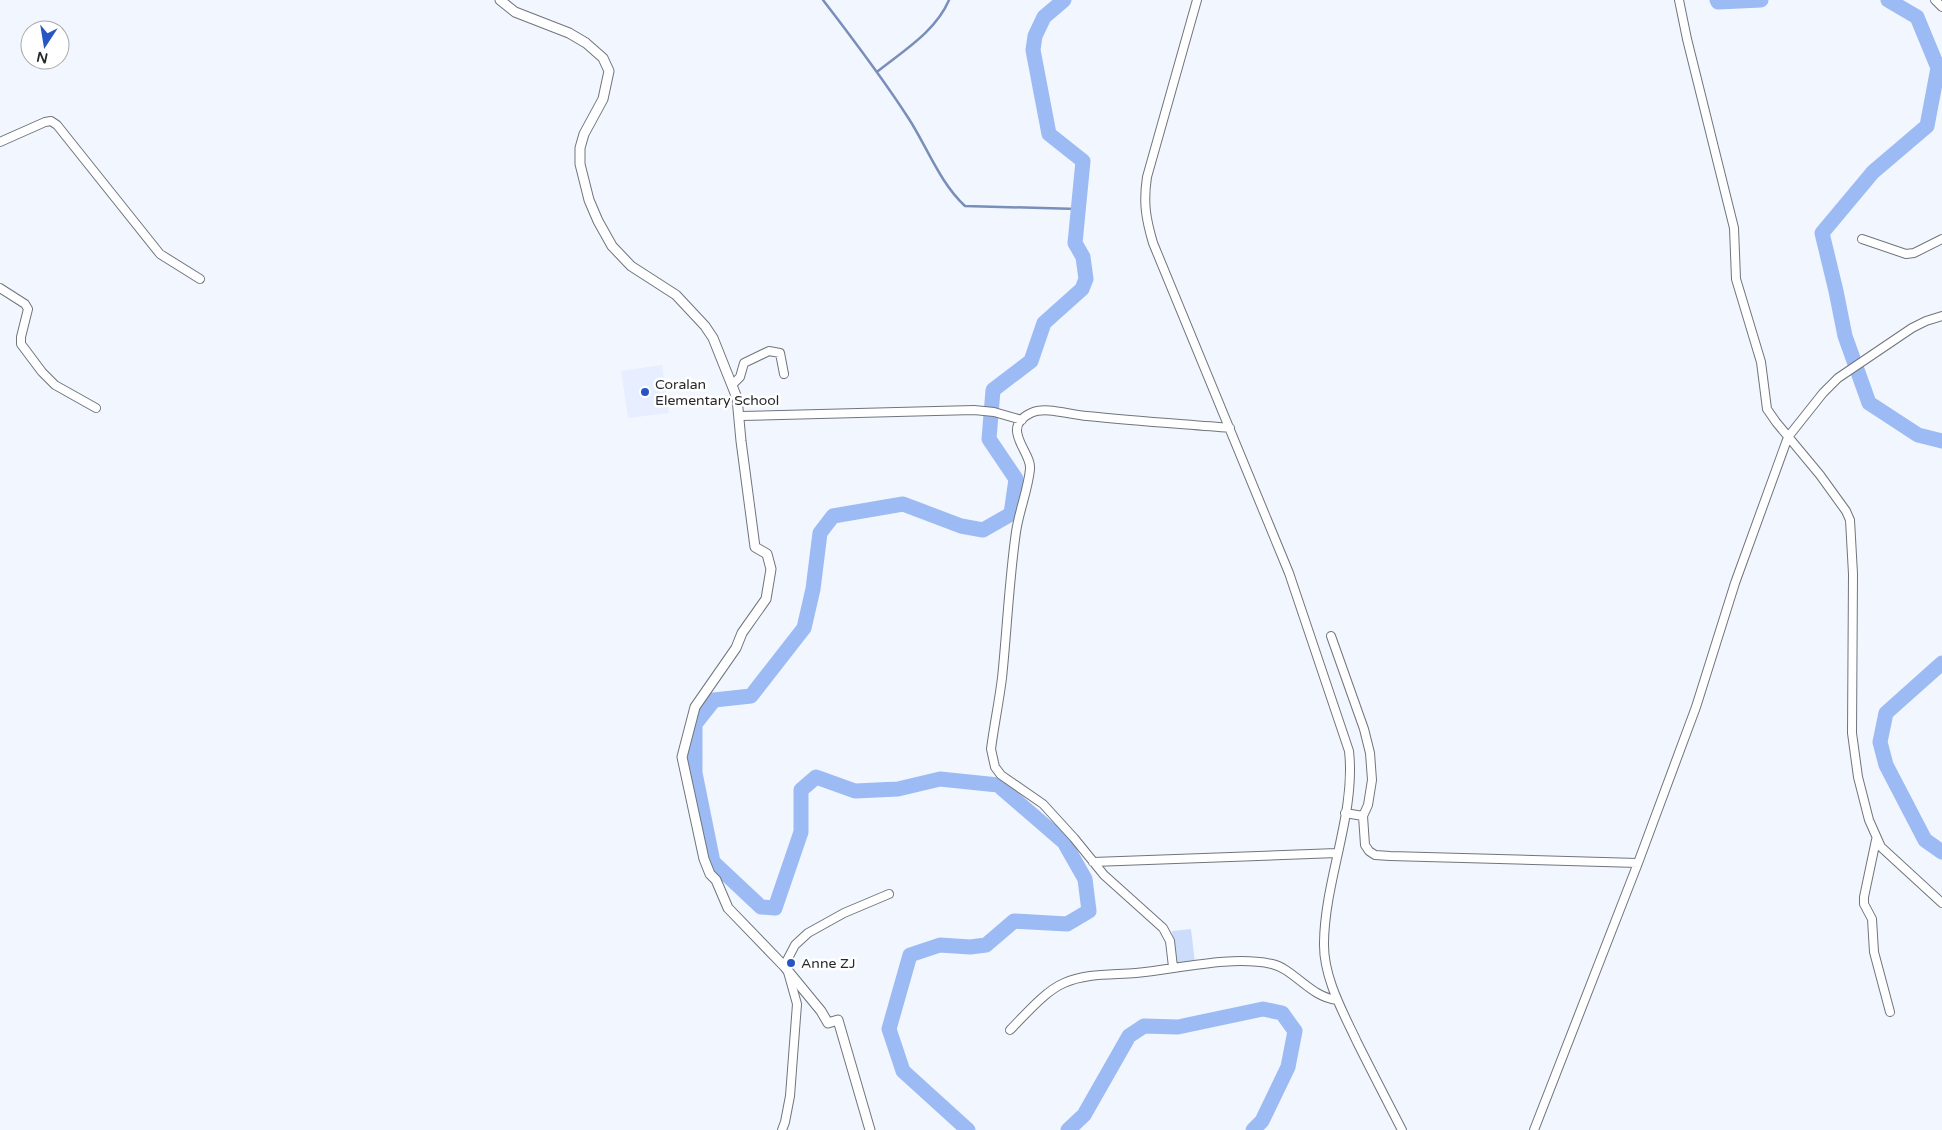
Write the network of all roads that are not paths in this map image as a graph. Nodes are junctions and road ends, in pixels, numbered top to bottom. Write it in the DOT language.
graph roads {
  1 [pos="500,0"];
  2 [pos="1197,0"];
  3 [pos="1679,0"];
  4 [pos="1935,0"];
  5 [pos="1942,7"];
  6 [pos="0,142"];
  7 [pos="1862,238"];
  8 [pos="1942,240"];
  9 [pos="200,279"];
  10 [pos="0,288"];
  11 [pos="1942,316"];
  12 [pos="784,374"];
  13 [pos="732,385"];
  14 [pos="96,408"];
  15 [pos="740,416"];
  16 [pos="1022,420"];
  17 [pos="1230,428"];
  18 [pos="1788,437"];
  19 [pos="1331,636"];
  20 [pos="1345,813"];
  21 [pos="1363,816"];
  22 [pos="1876,840"];
  23 [pos="1337,853"];
  24 [pos="1093,862"];
  25 [pos="1638,863"];
  26 [pos="889,894"];
  27 [pos="1942,903"];
  28 [pos="1173,967"];
  29 [pos="786,968"];
  30 [pos="1337,1000"];
  31 [pos="1890,1012"];
  32 [pos="1010,1030"];
  33 [pos="782,1130"];
  34 [pos="870,1130"];
  35 [pos="1402,1130"];
  36 [pos="1534,1130"];
  1 -- 13 [label="street"];
  2 -- 17 [label="street"];
  3 -- 18 [label="street"];
  4 -- 5 [label="street"];
  6 -- 9 [label="street"];
  7 -- 8 [label="street"];
  10 -- 14 [label="street"];
  11 -- 18 [label="street"];
  12 -- 13 [label="street"];
  13 -- 15 [label="street"];
  15 -- 16 [label="street"];
  15 -- 29 [label="street"];
  16 -- 17 [label="street"];
  16 -- 24 [label="street"];
  17 -- 20 [label="street"];
  18 -- 22 [label="street"];
  18 -- 25 [label="street"];
  19 -- 21 [label="street"];
  20 -- 21 [label="street"];
  20 -- 23 [label="street"];
  21 -- 25 [label="street"];
  22 -- 27 [label="street"];
  22 -- 31 [label="street"];
  23 -- 24 [label="street"];
  23 -- 30 [label="street"];
  24 -- 28 [label="street"];
  25 -- 36 [label="street"];
  26 -- 29 [label="street"];
  28 -- 30 [label="street"];
  28 -- 32 [label="street"];
  29 -- 33 [label="street"];
  29 -- 34 [label="street"];
  30 -- 35 [label="street"];
}
